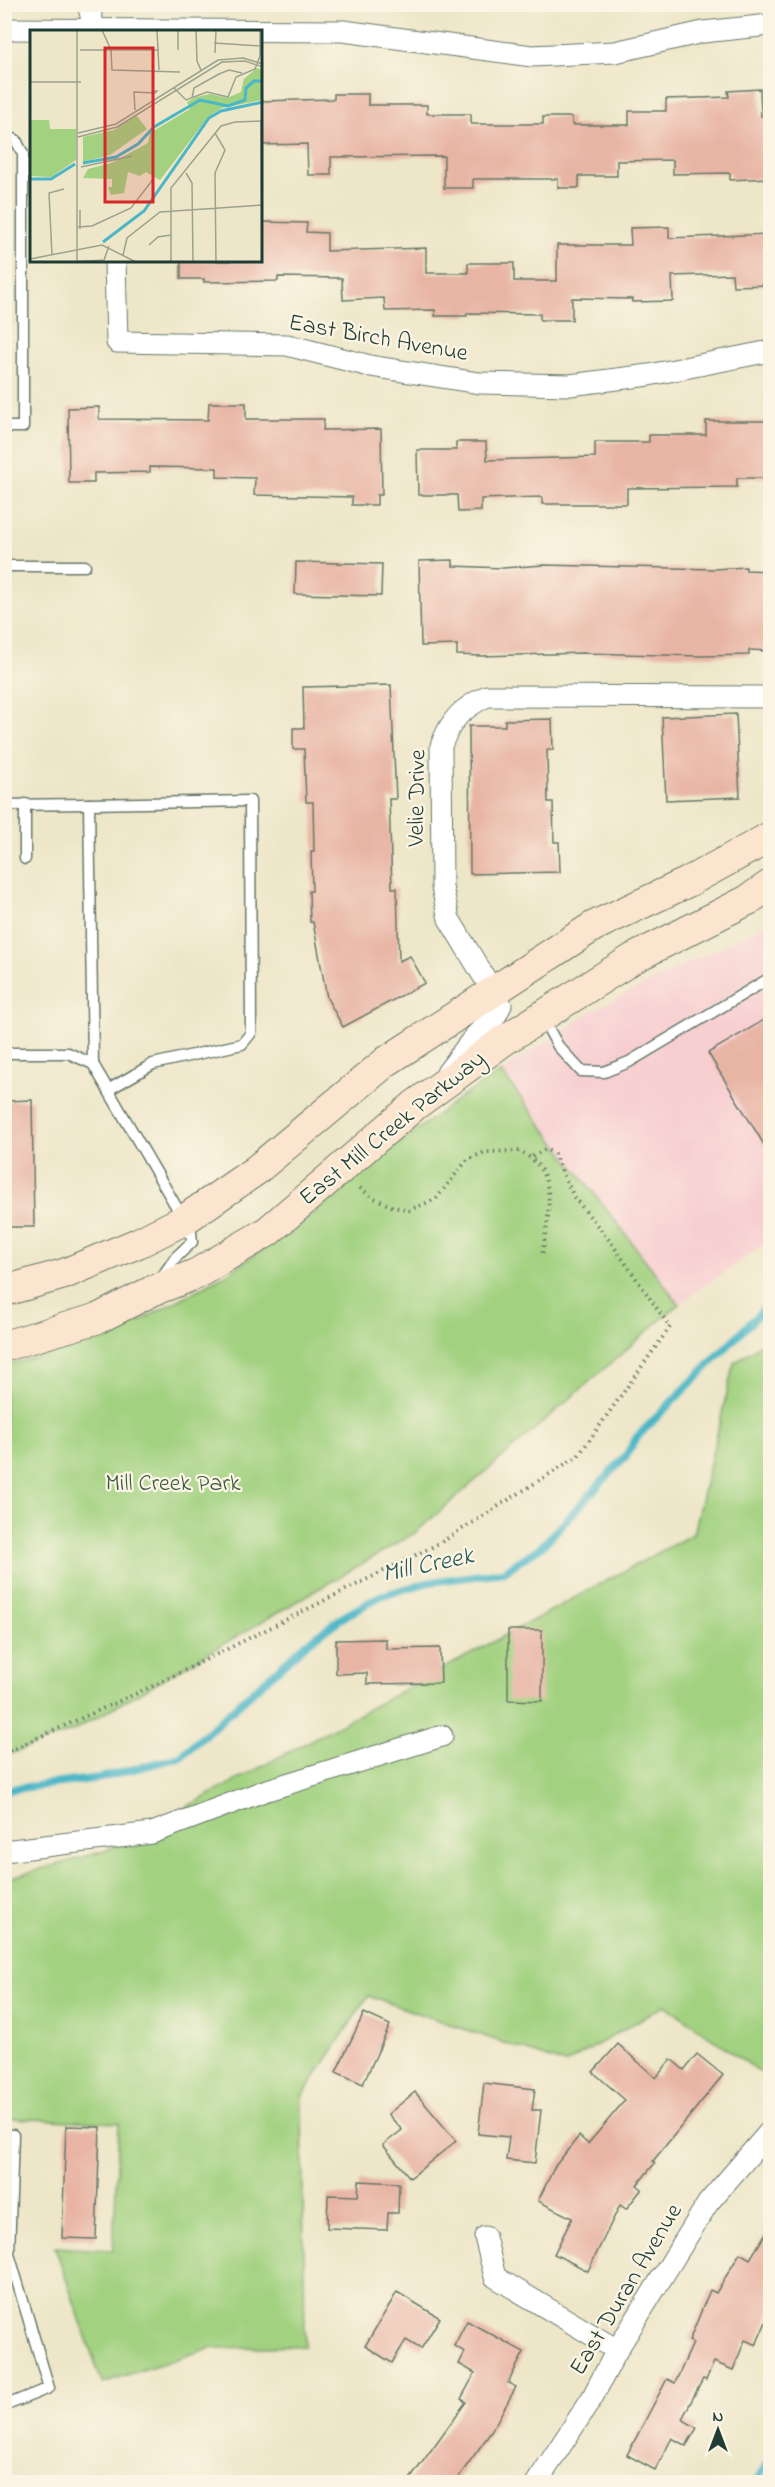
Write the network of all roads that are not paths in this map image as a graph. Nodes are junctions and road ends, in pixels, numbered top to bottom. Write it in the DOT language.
graph roads {
  1 [pos="88,4"];
  2 [pos="771,25"];
  3 [pos="4,29"];
  4 [pos="95,30"];
  5 [pos="262,31"];
  6 [pos="4,135"];
  7 [pos="116,262"];
  8 [pos="771,351"];
  9 [pos="4,427"];
  10 [pos="4,566"];
  11 [pos="85,566"];
  12 [pos="771,697"];
  13 [pos="24,804"];
  14 [pos="89,804"];
  15 [pos="4,805"];
  16 [pos="771,837"];
  17 [pos="25,859"];
  18 [pos="771,885"];
  19 [pos="771,978"];
  20 [pos="494,992"];
  21 [pos="542,1017"];
  22 [pos="4,1053"];
  23 [pos="93,1064"];
  24 [pos="108,1090"];
  25 [pos="432,1092"];
  26 [pos="184,1220"];
  27 [pos="4,1291"];
  28 [pos="152,1291"];
  29 [pos="4,1346"];
  30 [pos="442,1736"];
  31 [pos="4,1851"];
  32 [pos="771,2131"];
  33 [pos="4,2135"];
  34 [pos="485,2237"];
  35 [pos="7,2255"];
  36 [pos="617,2350"];
  37 [pos="4,2406"];
  38 [pos="537,2482"];
  1 -- 4 [label="street"];
  2 -- 5 [label="street"];
  3 -- 4 [label="street"];
  6 -- 9 [label="lane"];
  7 -- 8 [label="street, East Birch Avenue"];
  10 -- 11 [label="lane"];
  12 -- 20 [label="street, Velie Drive"];
  13 -- 14 [label="lane"];
  13 -- 15 [label="lane"];
  13 -- 17 [label="lane"];
  14 -- 23 [label="lane"];
  14 -- 24 [label="lane"];
  16 -- 20 [label="street, East Mill Creek Parkway"];
  18 -- 21 [label="street, East Mill Creek Parkway"];
  19 -- 21 [label="lane"];
  20 -- 25 [label="street"];
  20 -- 26 [label="street, East Mill Creek Parkway"];
  21 -- 25 [label="street, East Mill Creek Parkway"];
  22 -- 23 [label="lane"];
  23 -- 24 [label="lane"];
  24 -- 26 [label="lane"];
  25 -- 28 [label="street, East Mill Creek Parkway"];
  26 -- 27 [label="street, East Mill Creek Parkway"];
  26 -- 28 [label="lane"];
  28 -- 29 [label="street, East Mill Creek Parkway"];
  30 -- 31 [label="street"];
  32 -- 36 [label="street, East Duran Avenue"];
  33 -- 35 [label="lane"];
  34 -- 36 [label="street"];
  35 -- 37 [label="lane"];
  36 -- 38 [label="street, East Duran Avenue"];
}
